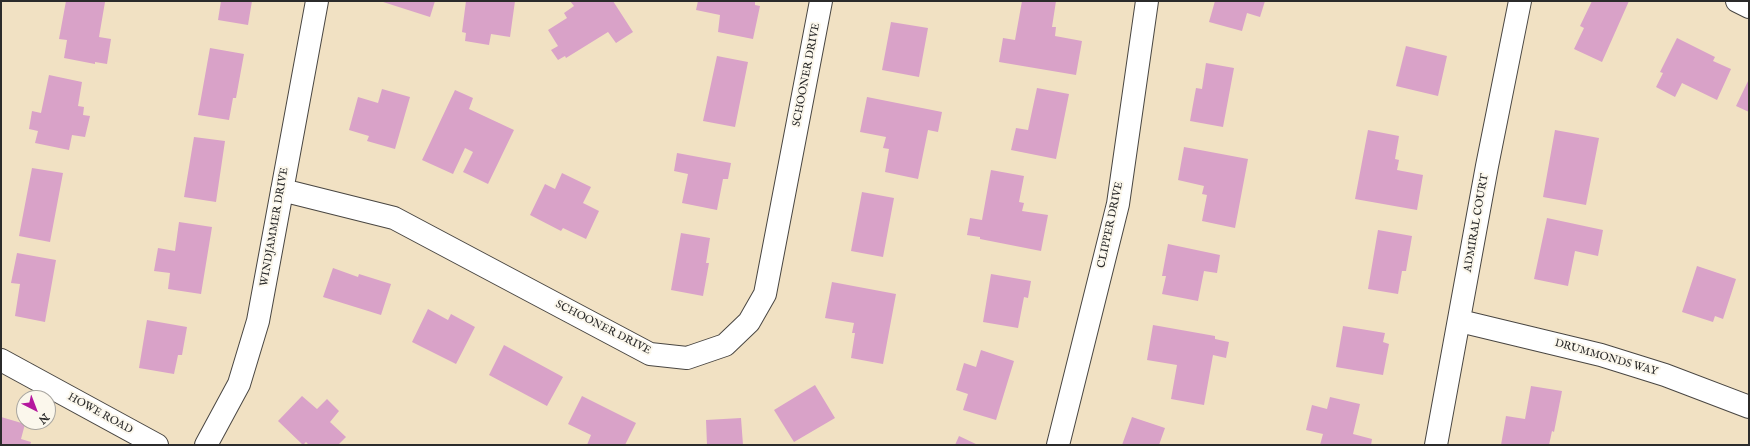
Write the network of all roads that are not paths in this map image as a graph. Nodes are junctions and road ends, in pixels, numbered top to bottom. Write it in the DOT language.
graph roads {
  1 [pos="317,1"];
  2 [pos="821,1"];
  3 [pos="1147,1"];
  4 [pos="1520,1"];
  5 [pos="1737,1"];
  6 [pos="1749,7"];
  7 [pos="282,190"];
  8 [pos="1460,321"];
  9 [pos="1,360"];
  10 [pos="1749,407"];
  11 [pos="157,445"];
  12 [pos="206,445"];
  13 [pos="1058,445"];
  14 [pos="1436,445"];
  1 -- 7 [label="street, WINDJAMMER DRIVE"];
  2 -- 7 [label="street, SCHOONER DRIVE"];
  3 -- 13 [label="street, CLIPPER DRIVE"];
  4 -- 8 [label="street, ADMIRAL COURT"];
  5 -- 6 [label="street"];
  7 -- 12 [label="street, WINDJAMMER DRIVE"];
  8 -- 10 [label="street, DRUMMONDS WAY"];
  8 -- 14 [label="street, ADMIRAL COURT"];
  9 -- 11 [label="street, HOWE ROAD"];
}
